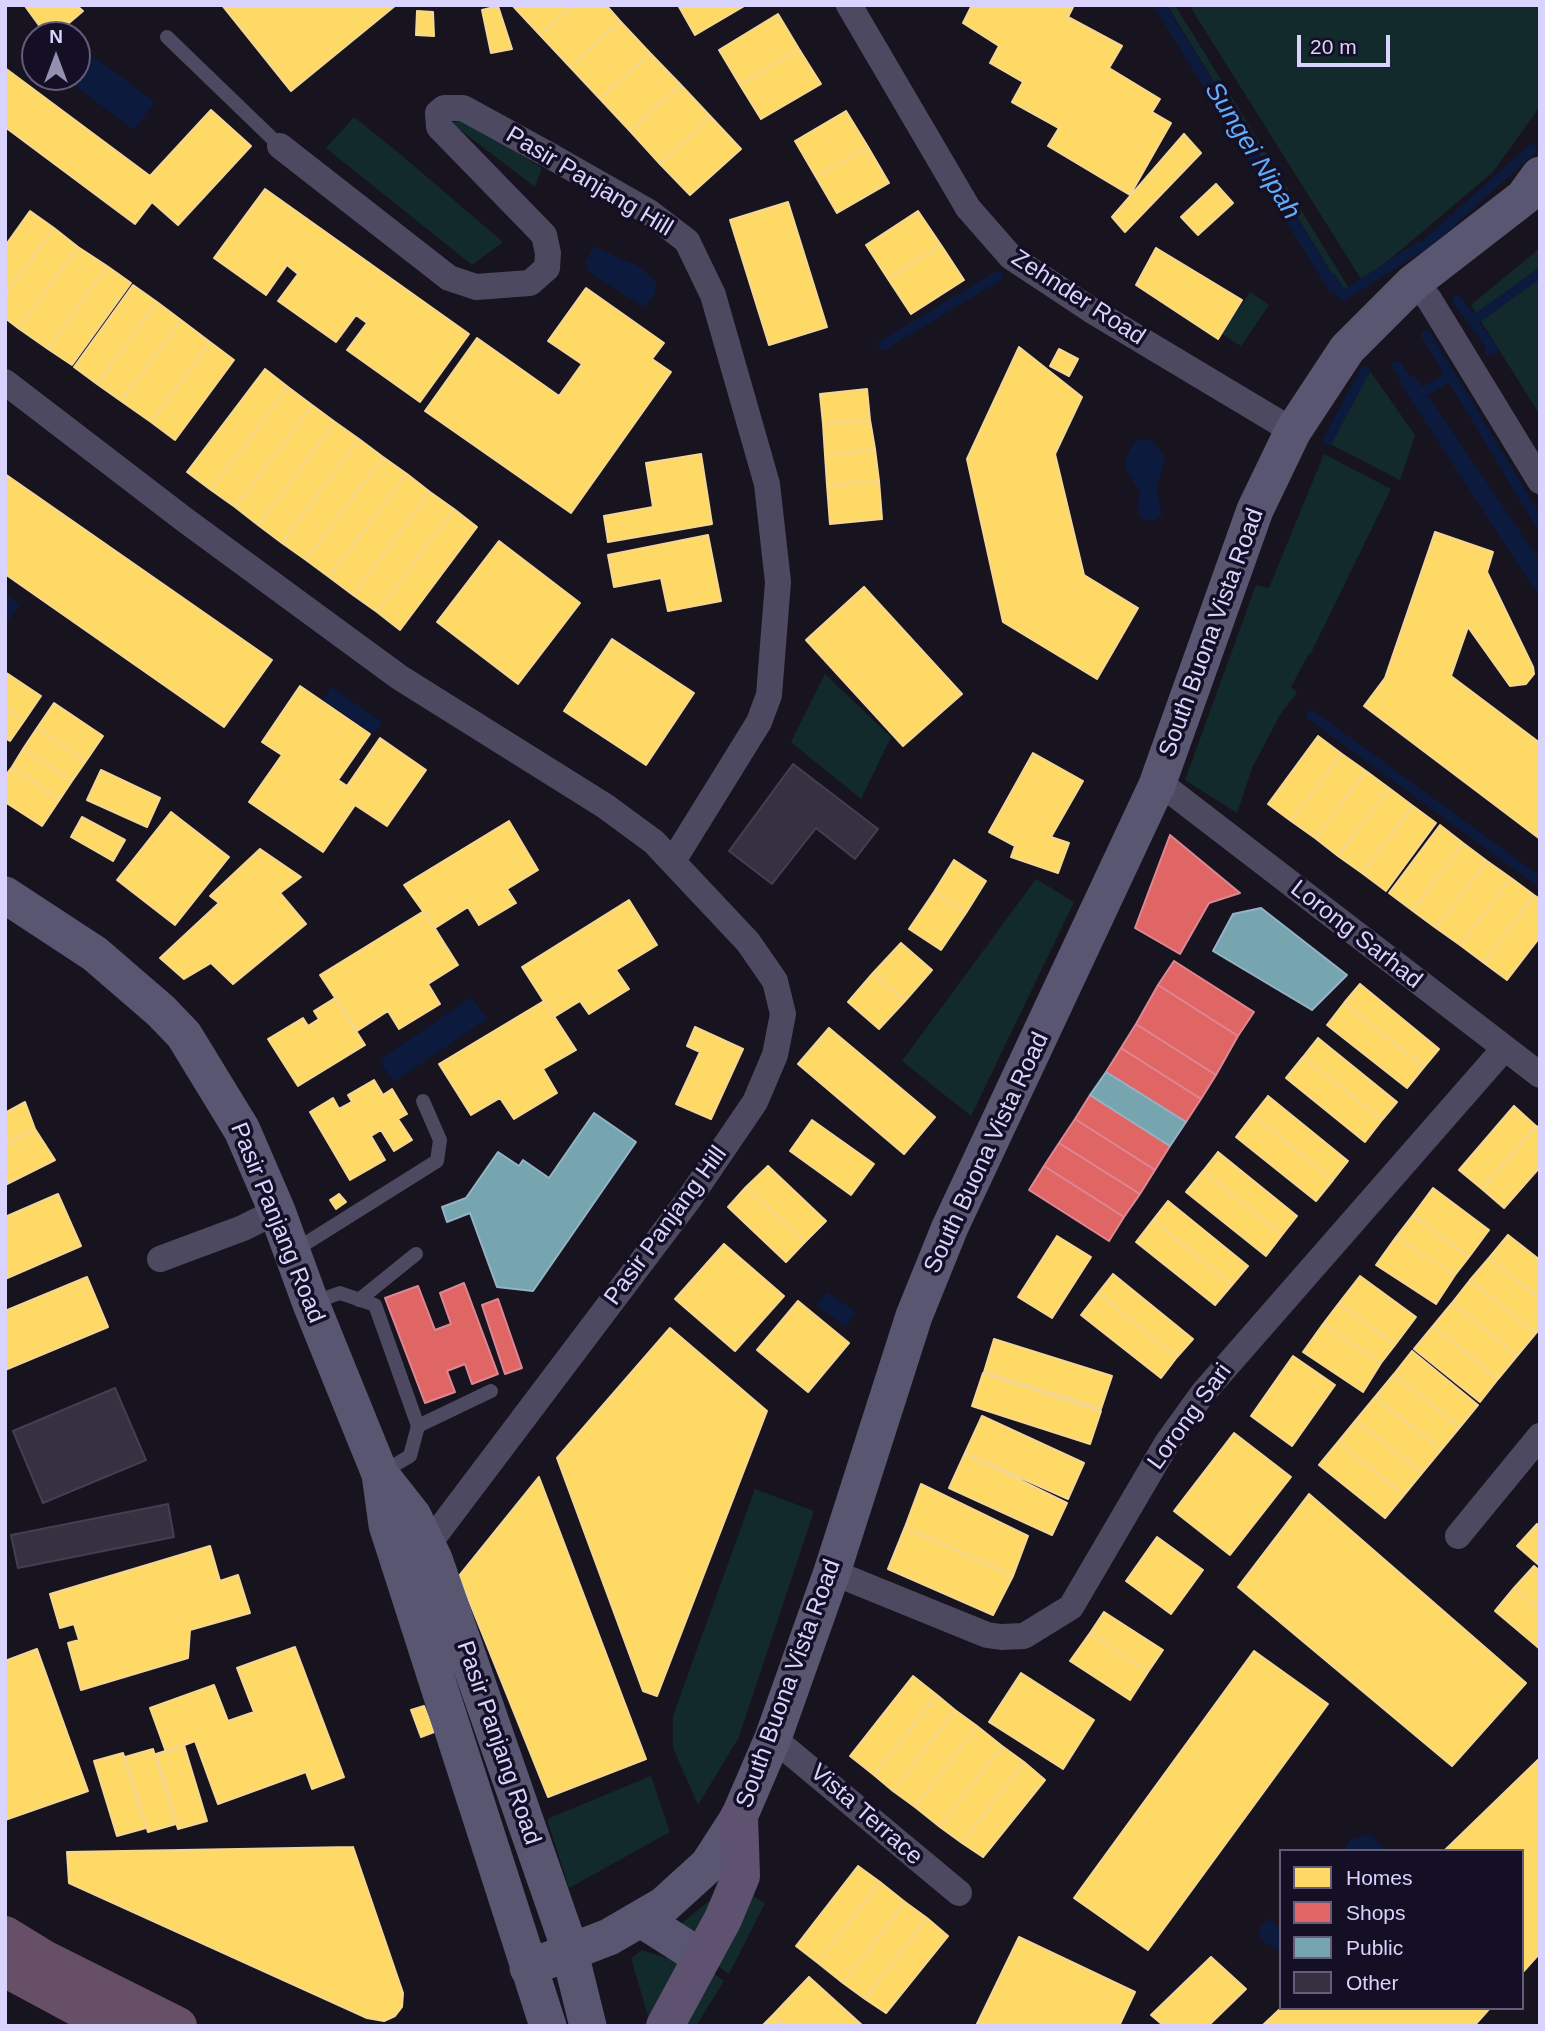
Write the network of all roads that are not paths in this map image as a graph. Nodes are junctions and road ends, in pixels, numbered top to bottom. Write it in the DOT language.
graph roads {
  1 [pos="849,5"];
  2 [pos="167,37"];
  3 [pos="281,146"];
  4 [pos="1540,175"];
  5 [pos="1413,283"];
  6 [pos="5,382"];
  7 [pos="1293,430"];
  8 [pos="1540,481"];
  9 [pos="1165,789"];
  10 [pos="673,861"];
  11 [pos="5,895"];
  12 [pos="1503,1050"];
  13 [pos="1540,1075"];
  14 [pos="423,1101"];
  15 [pos="277,1211"];
  16 [pos="292,1252"];
  17 [pos="416,1254"];
  18 [pos="160,1259"];
  19 [pos="359,1300"];
  20 [pos="311,1304"];
  21 [pos="491,1391"];
  22 [pos="418,1426"];
  23 [pos="1540,1436"];
  24 [pos="380,1474"];
  25 [pos="1458,1536"];
  26 [pos="429,1545"];
  27 [pos="832,1572"];
  28 [pos="402,1576"];
  29 [pos="773,1738"];
  30 [pos="740,1817"];
  31 [pos="960,1894"];
  32 [pos="641,1919"];
  33 [pos="5,1935"];
  34 [pos="571,1952"];
  35 [pos="702,1958"];
  36 [pos="5,1968"];
  37 [pos="528,1968"];
  38 [pos="124,2026"];
  39 [pos="178,2026"];
  40 [pos="548,2026"];
  41 [pos="588,2026"];
  42 [pos="664,2026"];
  1 -- 7 [label="street, Zehnder Road"];
  2 -- 3 [label="lane"];
  3 -- 10 [label="street, Pasir Panjang Hill"];
  4 -- 5 [label="street, South Buona Vista Road"];
  5 -- 7 [label="street, South Buona Vista Road"];
  5 -- 8 [label="street"];
  6 -- 10 [label="street, Pasir Panjang Hill"];
  7 -- 9 [label="street, South Buona Vista Road"];
  9 -- 12 [label="street, Lorong Sarhad"];
  9 -- 27 [label="street, South Buona Vista Road"];
  10 -- 26 [label="street, Pasir Panjang Hill"];
  11 -- 15 [label="street, Pasir Panjang Road"];
  12 -- 13 [label="street, Lorong Sarhad"];
  12 -- 27 [label="street, Lorong Sari"];
  14 -- 16 [label="lane"];
  15 -- 16 [label="street, Pasir Panjang Road"];
  15 -- 18 [label="street"];
  16 -- 20 [label="street, Pasir Panjang Road"];
  17 -- 19 [label="lane"];
  19 -- 20 [label="lane"];
  19 -- 22 [label="lane"];
  20 -- 24 [label="street, Pasir Panjang Road"];
  21 -- 22 [label="lane"];
  22 -- 24 [label="lane"];
  23 -- 25 [label="street"];
  24 -- 26 [label="street, Pasir Panjang Road"];
  24 -- 28 [label="street, Pasir Panjang Road"];
  26 -- 28 [label="street, Pasir Panjang Hill"];
  26 -- 34 [label="street, Pasir Panjang Road"];
  27 -- 29 [label="street, South Buona Vista Road"];
  28 -- 37 [label="street, Pasir Panjang Road"];
  29 -- 30 [label="street, South Buona Vista Road"];
  29 -- 31 [label="street, Vista Terrace"];
  30 -- 32 [label="street, South Buona Vista Road"];
  30 -- 35 [label="main road"];
  32 -- 34 [label="street, South Buona Vista Road"];
  32 -- 35 [label="street"];
  33 -- 39 [label="highway"];
  34 -- 37 [label="street, South Buona Vista Road"];
  34 -- 41 [label="street, Pasir Panjang Road"];
  35 -- 42 [label="main road"];
  36 -- 38 [label="highway, bridge"];
  37 -- 40 [label="street, Pasir Panjang Road"];
}
